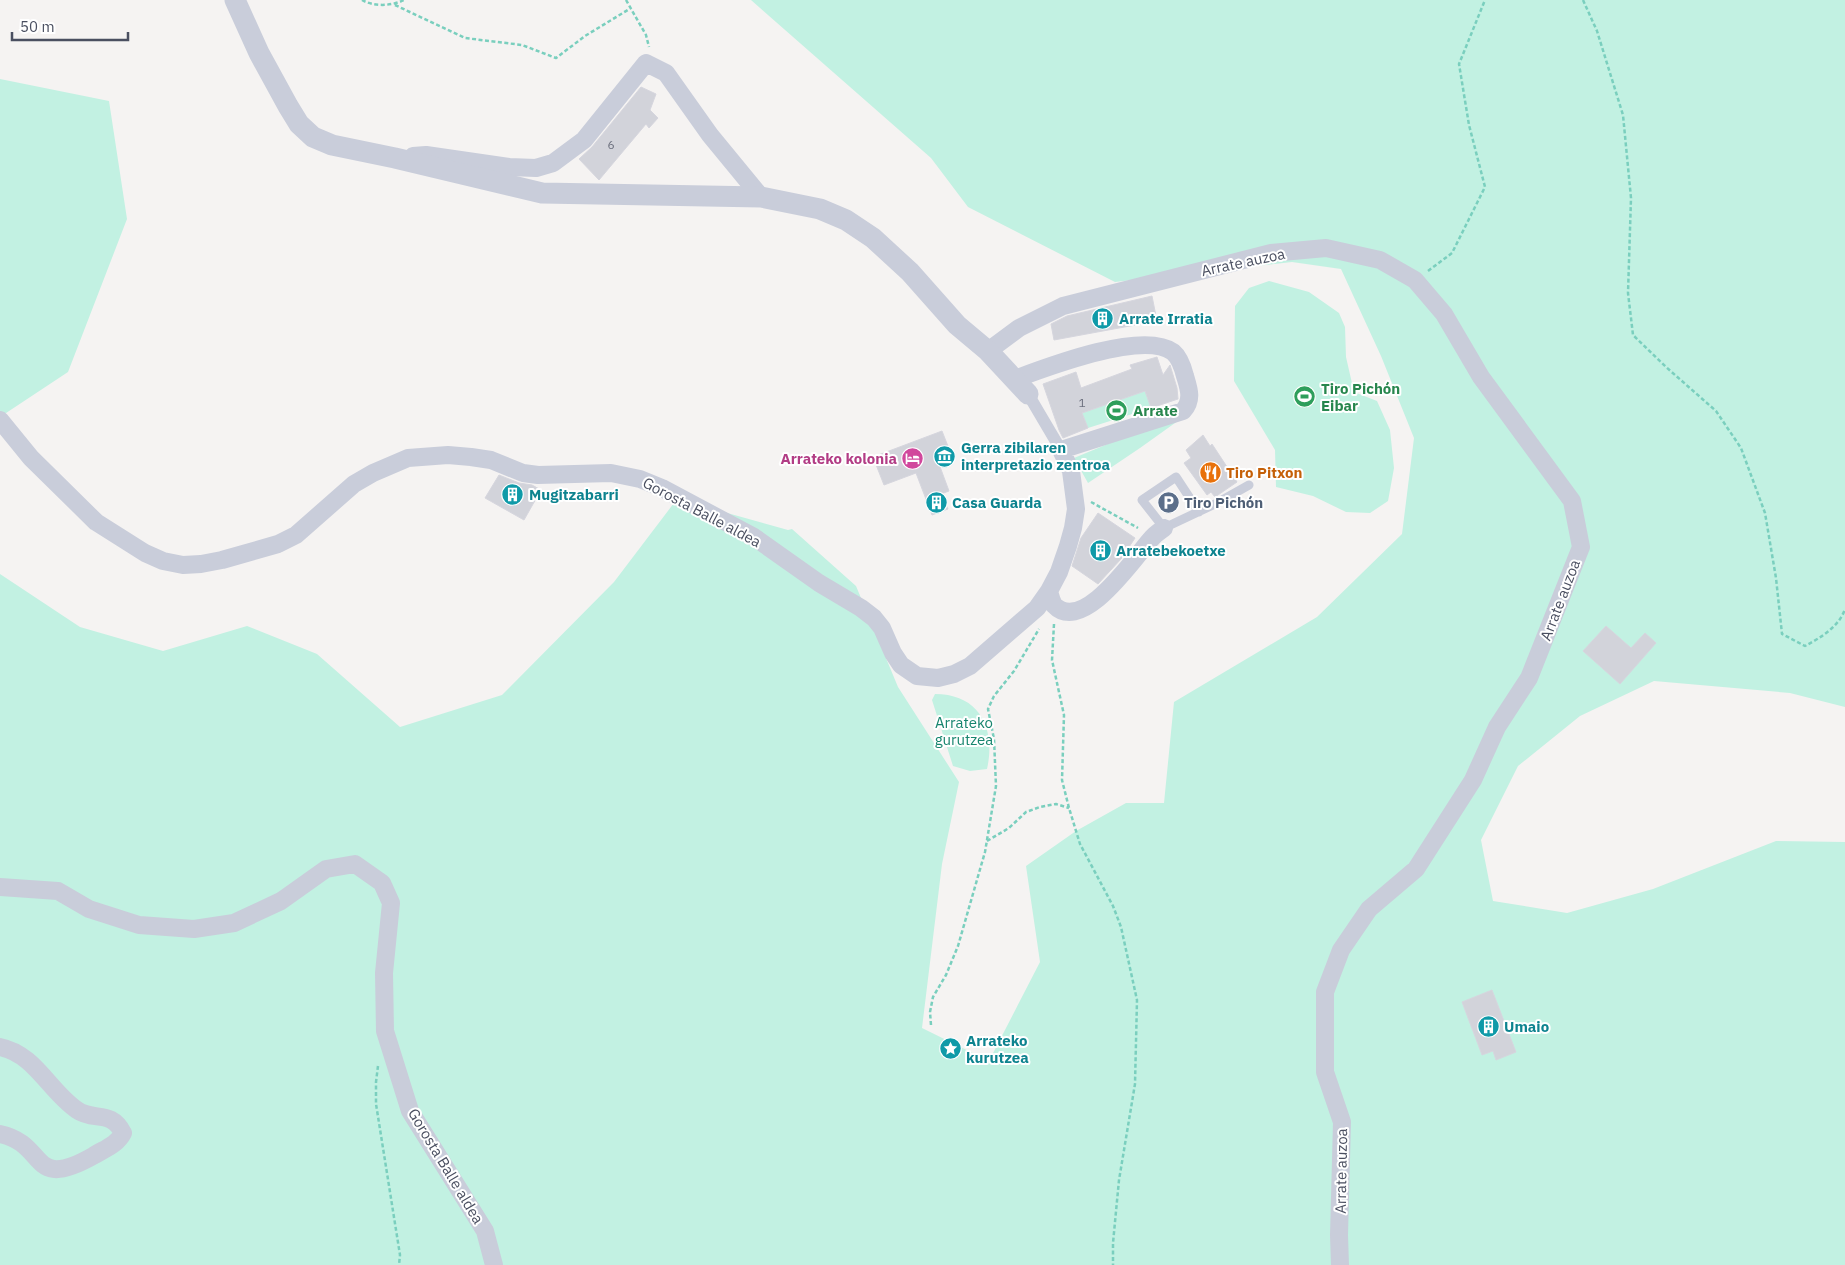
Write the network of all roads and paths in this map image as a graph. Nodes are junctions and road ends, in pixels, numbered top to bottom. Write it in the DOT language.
graph roads {
  1 [pos="235,0"];
  2 [pos="362,0"];
  3 [pos="404,0"];
  4 [pos="626,0"];
  5 [pos="1485,0"];
  6 [pos="1582,0"];
  7 [pos="395,5"];
  8 [pos="631,8"];
  9 [pos="646,63"];
  10 [pos="395,158"];
  11 [pos="761,197"];
  12 [pos="1415,280"];
  13 [pos="988,352"];
  14 [pos="1022,387"];
  15 [pos="0,420"];
  16 [pos="1061,450"];
  17 [pos="1249,485"];
  18 [pos="1074,493"];
  19 [pos="1199,512"];
  20 [pos="1158,532"];
  21 [pos="1051,598"];
  22 [pos="1845,609"];
  23 [pos="1043,622"];
  24 [pos="1068,808"];
  25 [pos="987,841"];
  26 [pos="0,887"];
  27 [pos="931,1025"];
  28 [pos="0,1047"];
  29 [pos="379,1060"];
  30 [pos="0,1134"];
  31 [pos="399,1265"];
  32 [pos="494,1265"];
  33 [pos="1113,1265"];
  34 [pos="1340,1265"];
  1 -- 10 [label="street"];
  2 -- 7 [label="path"];
  3 -- 7 [label="path"];
  4 -- 8 [label="path"];
  5 -- 12 [label="path"];
  6 -- 22 [label="path"];
  7 -- 8 [label="path"];
  8 -- 9 [label="path"];
  9 -- 10 [label="street"];
  9 -- 11 [label="street"];
  10 -- 11 [label="street"];
  11 -- 13 [label="street"];
  12 -- 13 [label="street, Arrate auzoa"];
  12 -- 34 [label="street, Arrate auzoa"];
  13 -- 14 [label="street"];
  14 -- 16 [label="street"];
  14 -- 16 [label="street"];
  15 -- 21 [label="street, Gorosta Balle aldea"];
  16 -- 18 [label="street, Gorosta Balle aldea"];
  17 -- 19 [label="lane"];
  18 -- 20 [label="path"];
  18 -- 21 [label="street, Gorosta Balle aldea"];
  19 -- 20 [label="lane"];
  19 -- 20 [label="lane"];
  20 -- 21 [label="street"];
  21 -- 24 [label="path"];
  23 -- 25 [label="path"];
  24 -- 25 [label="path"];
  24 -- 33 [label="path"];
  25 -- 27 [label="path"];
  26 -- 32 [label="street, Gorosta Balle aldea"];
  28 -- 30 [label="street"];
  29 -- 31 [label="path"];
}
